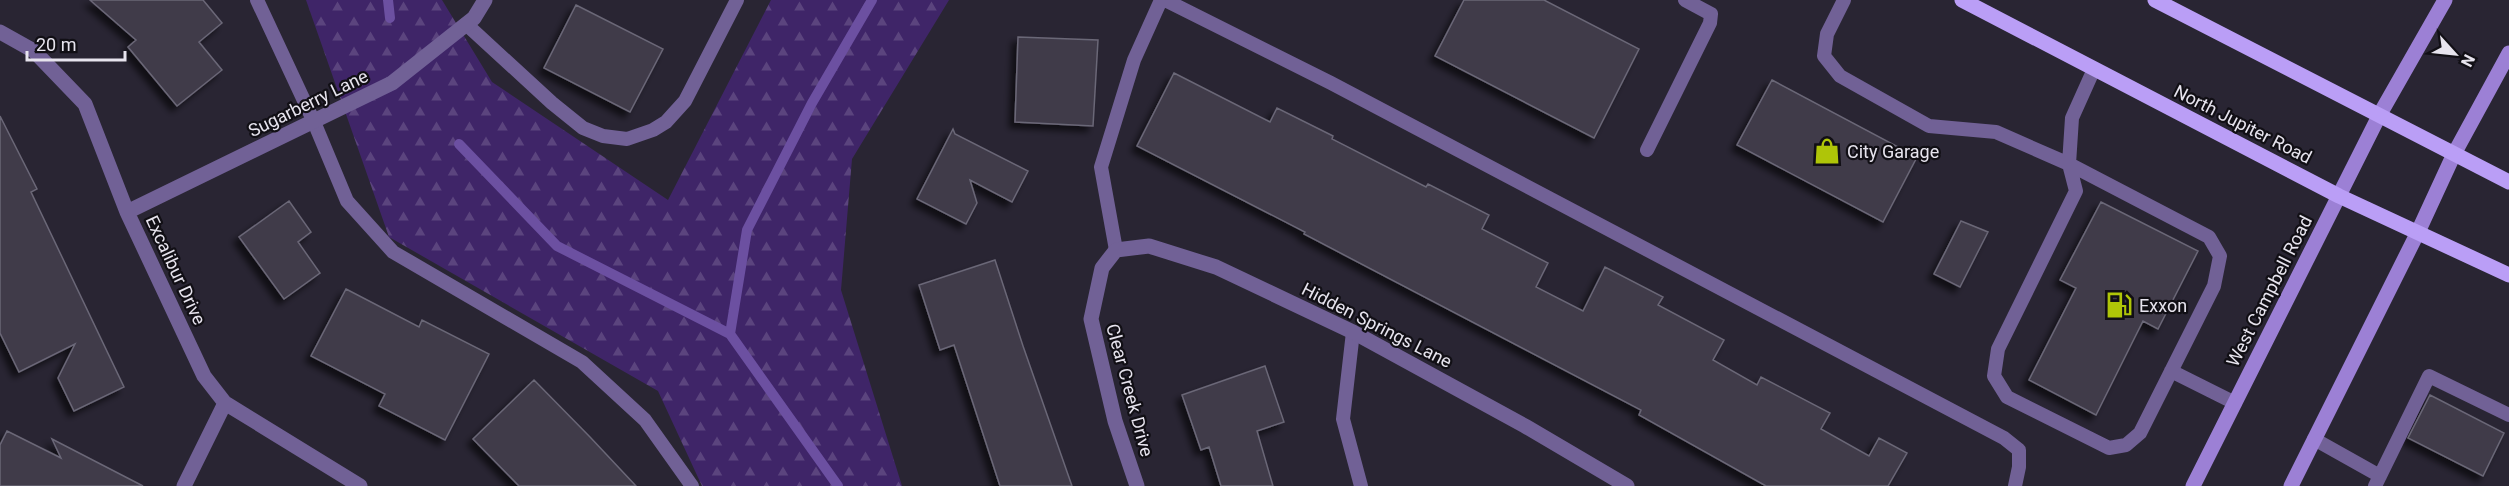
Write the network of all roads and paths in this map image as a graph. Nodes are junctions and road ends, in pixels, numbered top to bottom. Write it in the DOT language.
graph roads {
  1 [pos="257,0"];
  2 [pos="485,0"];
  3 [pos="737,0"];
  4 [pos="1163,0"];
  5 [pos="1684,0"];
  6 [pos="1844,0"];
  7 [pos="1962,0"];
  8 [pos="2155,0"];
  9 [pos="2445,0"];
  10 [pos="466,24"];
  11 [pos="0,33"];
  12 [pos="2509,53"];
  13 [pos="2094,69"];
  14 [pos="2380,114"];
  15 [pos="314,122"];
  16 [pos="1647,150"];
  17 [pos="2454,154"];
  18 [pos="2069,164"];
  19 [pos="2509,182"];
  20 [pos="2339,196"];
  21 [pos="127,212"];
  22 [pos="2418,232"];
  23 [pos="1116,250"];
  24 [pos="2509,275"];
  25 [pos="1353,332"];
  26 [pos="2171,371"];
  27 [pos="225,403"];
  28 [pos="2235,403"];
  29 [pos="2509,416"];
  30 [pos="2314,439"];
  31 [pos="2377,481"];
  32 [pos="184,486"];
  33 [pos="360,486"];
  34 [pos="692,486"];
  35 [pos="1137,486"];
  36 [pos="1360,486"];
  37 [pos="1627,486"];
  38 [pos="2015,486"];
  39 [pos="2193,486"];
  40 [pos="2291,486"];
  1 -- 15 [label="lane"];
  2 -- 10 [label="street, Sugarberry Lane"];
  3 -- 10 [label="lane"];
  4 -- 23 [label="lane"];
  4 -- 38 [label="lane"];
  5 -- 16 [label="lane"];
  6 -- 18 [label="lane"];
  7 -- 13 [label="main road, North Jupiter Road"];
  8 -- 14 [label="main road"];
  9 -- 14 [label="main road, West Campbell Road"];
  10 -- 15 [label="street, Sugarberry Lane"];
  11 -- 21 [label="street, Excalibur Drive"];
  12 -- 17 [label="main road"];
  13 -- 18 [label="lane"];
  13 -- 20 [label="main road, North Jupiter Road"];
  14 -- 17 [label="main road"];
  14 -- 20 [label="main road, West Campbell Road"];
  15 -- 21 [label="street, Sugarberry Lane"];
  15 -- 34 [label="lane"];
  17 -- 19 [label="main road"];
  17 -- 22 [label="main road"];
  18 -- 26 [label="lane"];
  18 -- 26 [label="lane"];
  20 -- 22 [label="main road, North Jupiter Road"];
  20 -- 28 [label="main road, West Campbell Road"];
  21 -- 27 [label="street, Excalibur Drive"];
  22 -- 24 [label="main road, North Jupiter Road"];
  22 -- 30 [label="main road"];
  23 -- 25 [label="street, Hidden Springs Lane"];
  23 -- 35 [label="street, Clear Creek Drive"];
  25 -- 36 [label="lane"];
  25 -- 37 [label="street, Hidden Springs Lane"];
  26 -- 28 [label="lane"];
  27 -- 32 [label="street"];
  27 -- 33 [label="street, Excalibur Drive"];
  28 -- 39 [label="main road, West Campbell Road"];
  29 -- 31 [label="lane"];
  30 -- 31 [label="lane"];
  30 -- 40 [label="main road"];
}
